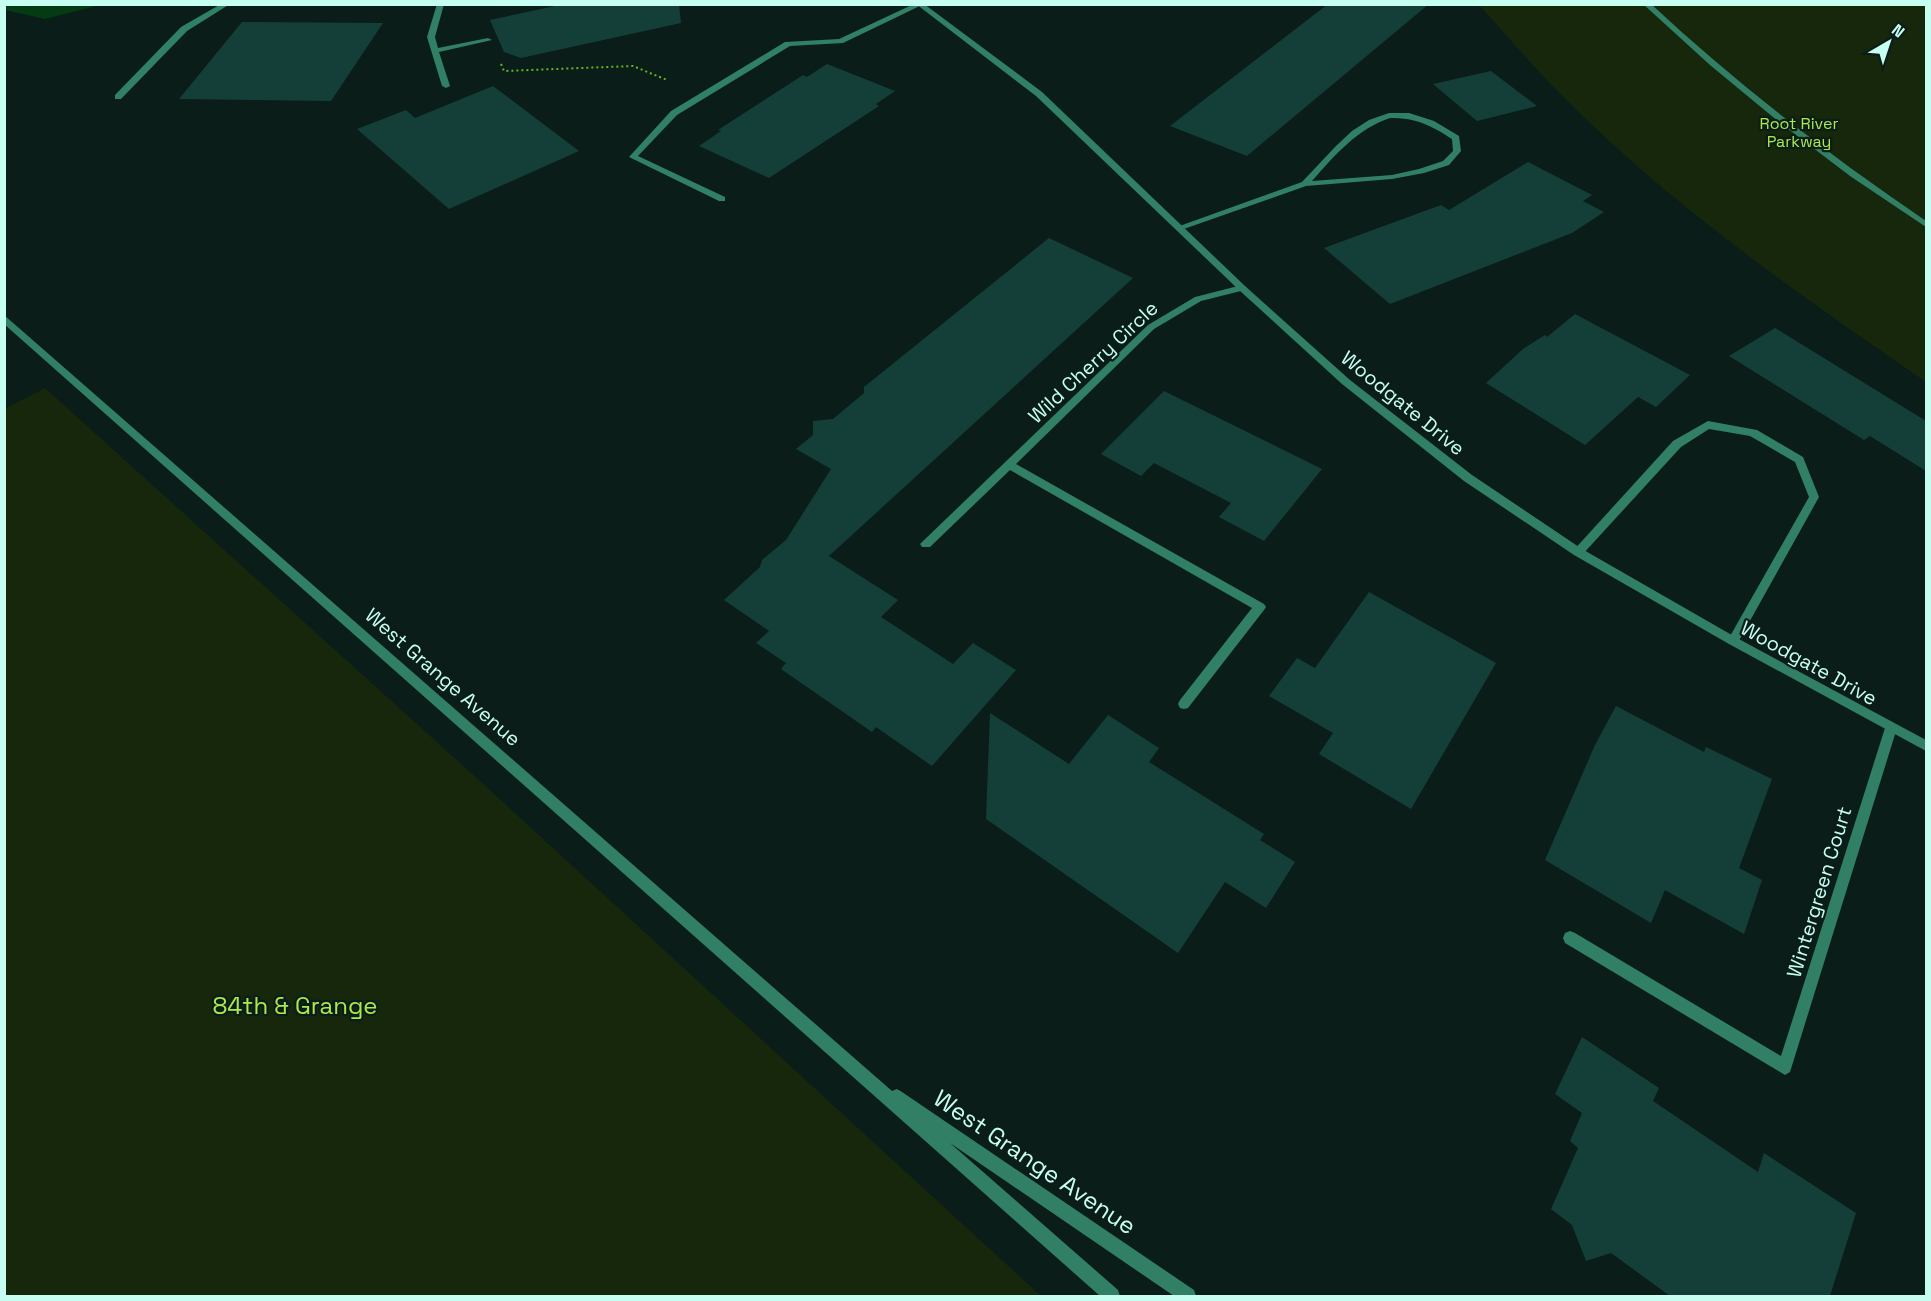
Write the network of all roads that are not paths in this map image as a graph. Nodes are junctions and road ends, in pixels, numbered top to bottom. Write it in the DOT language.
graph roads {
  1 [pos="227,4"];
  2 [pos="441,4"];
  3 [pos="1646,4"];
  4 [pos="920,5"];
  5 [pos="488,40"];
  6 [pos="435,51"];
  7 [pos="446,86"];
  8 [pos="118,97"];
  9 [pos="1305,184"];
  10 [pos="722,199"];
  11 [pos="1926,225"];
  12 [pos="1178,228"];
  13 [pos="1242,288"];
  14 [pos="4,318"];
  15 [pos="1009,465"];
  16 [pos="926,544"];
  17 [pos="1578,552"];
  18 [pos="1733,641"];
  19 [pos="1184,704"];
  20 [pos="1891,728"];
  21 [pos="1926,746"];
  22 [pos="1570,938"];
  23 [pos="854,1067"];
  24 [pos="1112,1296"];
  25 [pos="1188,1296"];
  1 -- 8 [label="street"];
  2 -- 6 [label="street"];
  3 -- 11 [label="street"];
  4 -- 10 [label="street"];
  4 -- 12 [label="street, Woodgate Drive"];
  5 -- 6 [label="street"];
  6 -- 7 [label="street"];
  9 -- 9 [label="street"];
  9 -- 12 [label="street"];
  12 -- 13 [label="street, Woodgate Drive"];
  13 -- 15 [label="street, Wild Cherry Circle"];
  13 -- 17 [label="street, Woodgate Drive"];
  14 -- 23 [label="street, West Grange Avenue"];
  15 -- 16 [label="street, Wild Cherry Circle"];
  15 -- 19 [label="street"];
  17 -- 18 [label="street, Woodgate Drive"];
  17 -- 18 [label="street"];
  18 -- 20 [label="street, Woodgate Drive"];
  20 -- 21 [label="street, Woodgate Drive"];
  20 -- 22 [label="street, Wintergreen Court"];
  23 -- 24 [label="street, West Grange Avenue"];
  23 -- 25 [label="street, West Grange Avenue"];
}
